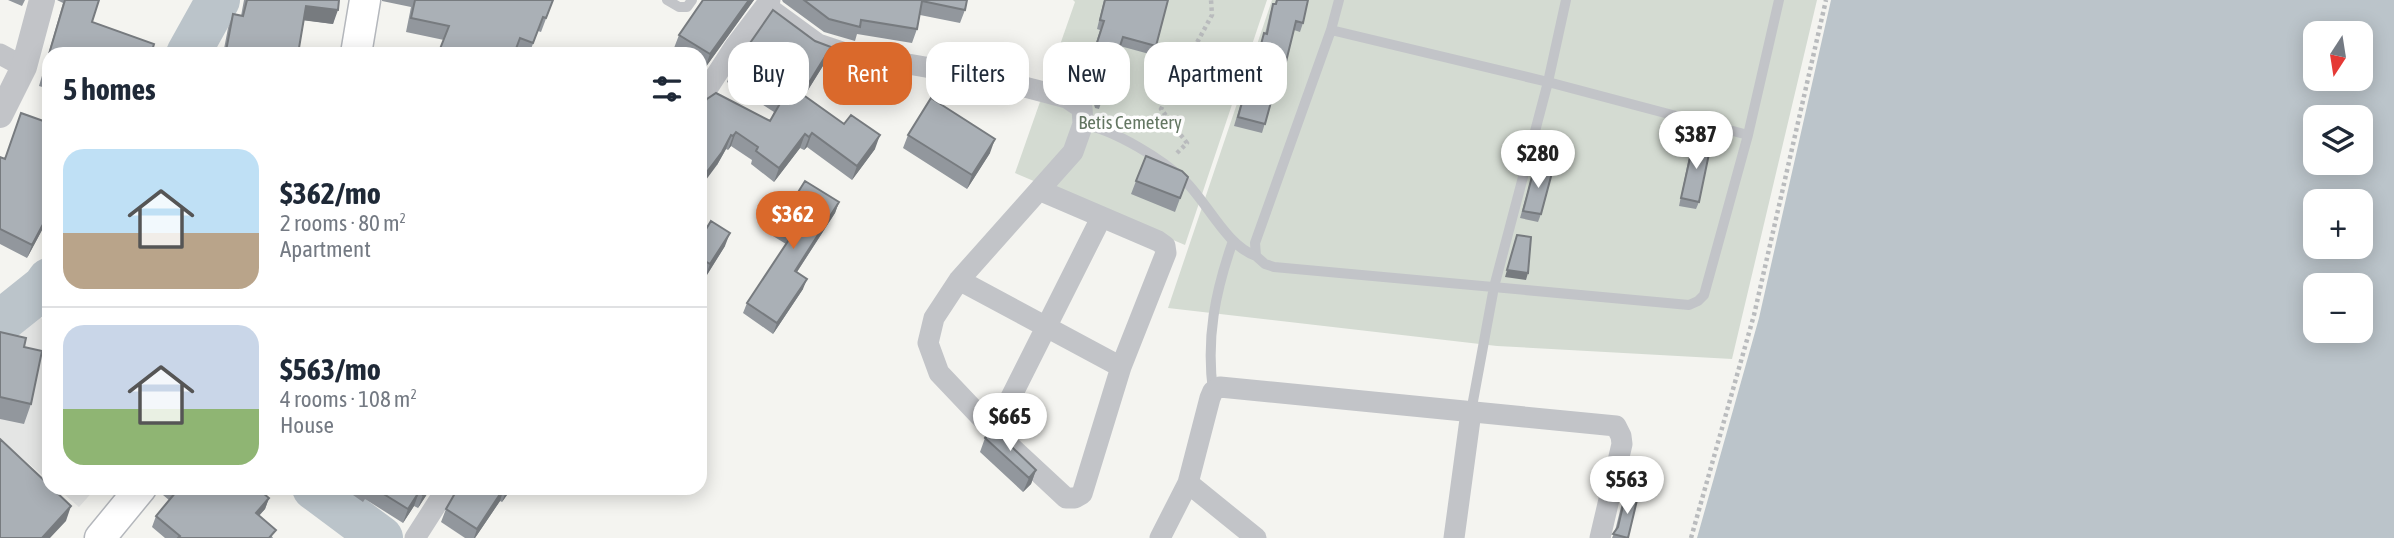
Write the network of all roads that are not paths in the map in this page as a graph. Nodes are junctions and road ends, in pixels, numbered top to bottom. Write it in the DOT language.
graph roads {
  1 [pos="42,0"];
  2 [pos="365,0"];
  3 [pos="667,0"];
  4 [pos="692,0"];
  5 [pos="1339,0"];
  6 [pos="1566,0"];
  7 [pos="1779,0"];
  8 [pos="768,3"];
  9 [pos="1331,30"];
  10 [pos="357,47"];
  11 [pos="0,54"];
  12 [pos="24,67"];
  13 [pos="1548,82"];
  14 [pos="707,89"];
  15 [pos="0,116"];
  16 [pos="1083,124"];
  17 [pos="1748,135"];
  18 [pos="1039,190"];
  19 [pos="1101,218"];
  20 [pos="1233,241"];
  21 [pos="1256,256"];
  22 [pos="959,280"];
  23 [pos="1494,287"];
  24 [pos="1046,327"];
  25 [pos="1121,368"];
  26 [pos="1213,391"];
  27 [pos="1471,412"];
  28 [pos="993,431"];
  29 [pos="1188,483"];
  30 [pos="135,495"];
  31 [pos="443,495"];
  32 [pos="100,538"];
  33 [pos="415,538"];
  34 [pos="1160,538"];
  35 [pos="1256,538"];
  36 [pos="1454,538"];
  37 [pos="1600,538"];
  1 -- 12 [label="street"];
  2 -- 10 [label="main road"];
  3 -- 4 [label="lane"];
  5 -- 9 [label="lane"];
  6 -- 13 [label="lane"];
  7 -- 17 [label="lane"];
  8 -- 14 [label="street"];
  8 -- 16 [label="street"];
  9 -- 13 [label="lane"];
  9 -- 21 [label="lane"];
  11 -- 12 [label="street"];
  12 -- 15 [label="street"];
  13 -- 17 [label="lane"];
  13 -- 23 [label="lane"];
  16 -- 18 [label="street"];
  16 -- 20 [label="lane"];
  17 -- 23 [label="lane"];
  18 -- 19 [label="street"];
  18 -- 22 [label="street"];
  19 -- 24 [label="street"];
  19 -- 25 [label="street"];
  20 -- 21 [label="lane"];
  20 -- 26 [label="lane"];
  21 -- 23 [label="lane"];
  22 -- 24 [label="street"];
  22 -- 28 [label="street"];
  23 -- 27 [label="lane"];
  24 -- 25 [label="street"];
  24 -- 28 [label="street"];
  25 -- 28 [label="street"];
  26 -- 27 [label="street"];
  26 -- 29 [label="street"];
  27 -- 36 [label="street"];
  27 -- 37 [label="street"];
  29 -- 34 [label="street"];
  29 -- 35 [label="street"];
  30 -- 32 [label="main road"];
  31 -- 33 [label="street"];
}
